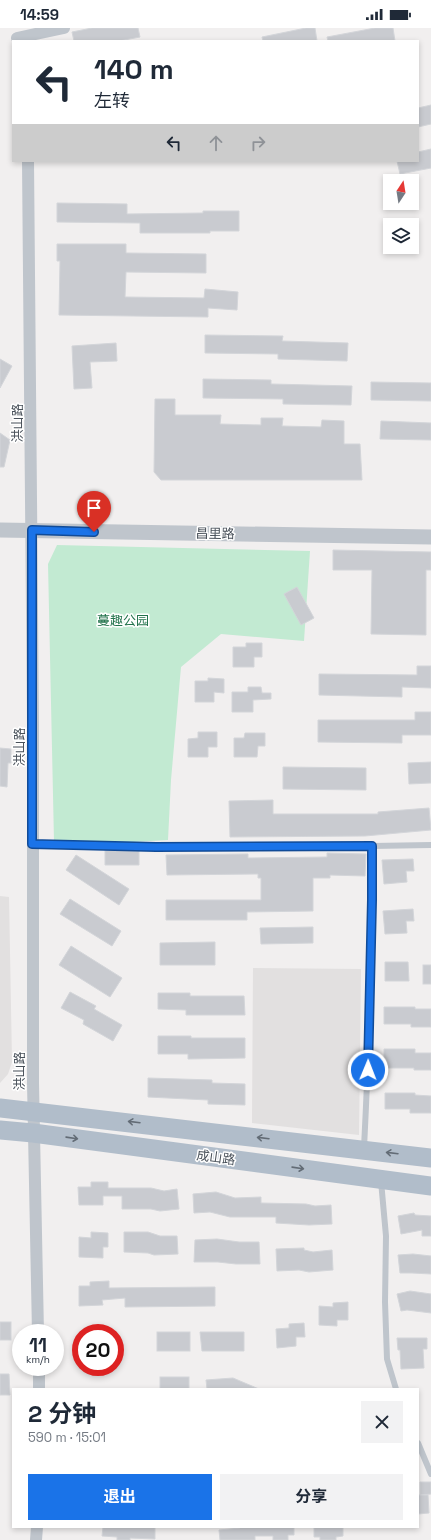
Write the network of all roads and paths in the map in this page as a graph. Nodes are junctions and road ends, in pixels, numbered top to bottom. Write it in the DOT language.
graph roads {
  1 [pos="64,28"];
  2 [pos="17,36"];
  3 [pos="28,162"];
  4 [pos="0,530"];
  5 [pos="32,530"];
  6 [pos="431,537"];
  7 [pos="32,844"];
  8 [pos="431,845"];
  9 [pos="372,846"];
  10 [pos="0,1108"];
  11 [pos="34,1110"];
  12 [pos="0,1130"];
  13 [pos="33,1133"];
  14 [pos="364,1150"];
  15 [pos="431,1158"];
  16 [pos="381,1180"];
  17 [pos="431,1186"];
  18 [pos="38,1324"];
  19 [pos="39,1376"];
  20 [pos="39,1388"];
  21 [pos="396,1388"];
  22 [pos="419,1445"];
  23 [pos="431,1474"];
  24 [pos="37,1528"];
  25 [pos="36,1540"];
  1 -- 2 [label="street"];
  3 -- 5 [label="street, 洪山路"];
  4 -- 5 [label="street, 昌里路"];
  5 -- 6 [label="street, 昌里路"];
  5 -- 7 [label="street, 洪山路"];
  7 -- 9 [label="lane"];
  7 -- 11 [label="street, 洪山路"];
  8 -- 9 [label="lane"];
  9 -- 14 [label="lane"];
  10 -- 11 [label="main road, 成山路"];
  11 -- 13 [label="street, 洪山路"];
  14 -- 11 [label="main road, 成山路, one-way"];
  12 -- 13 [label="main road, 成山路"];
  13 -- 16 [label="main road, 成山路, one-way"];
  13 -- 18 [label="street, 洪山路"];
  15 -- 14 [label="main road, 成山路, one-way"];
  16 -- 17 [label="main road, 成山路"];
  16 -- 21 [label="lane"];
  19 -- 20 [label="street"];
  22 -- 23 [label="lane"];
  24 -- 25 [label="street"];
}
